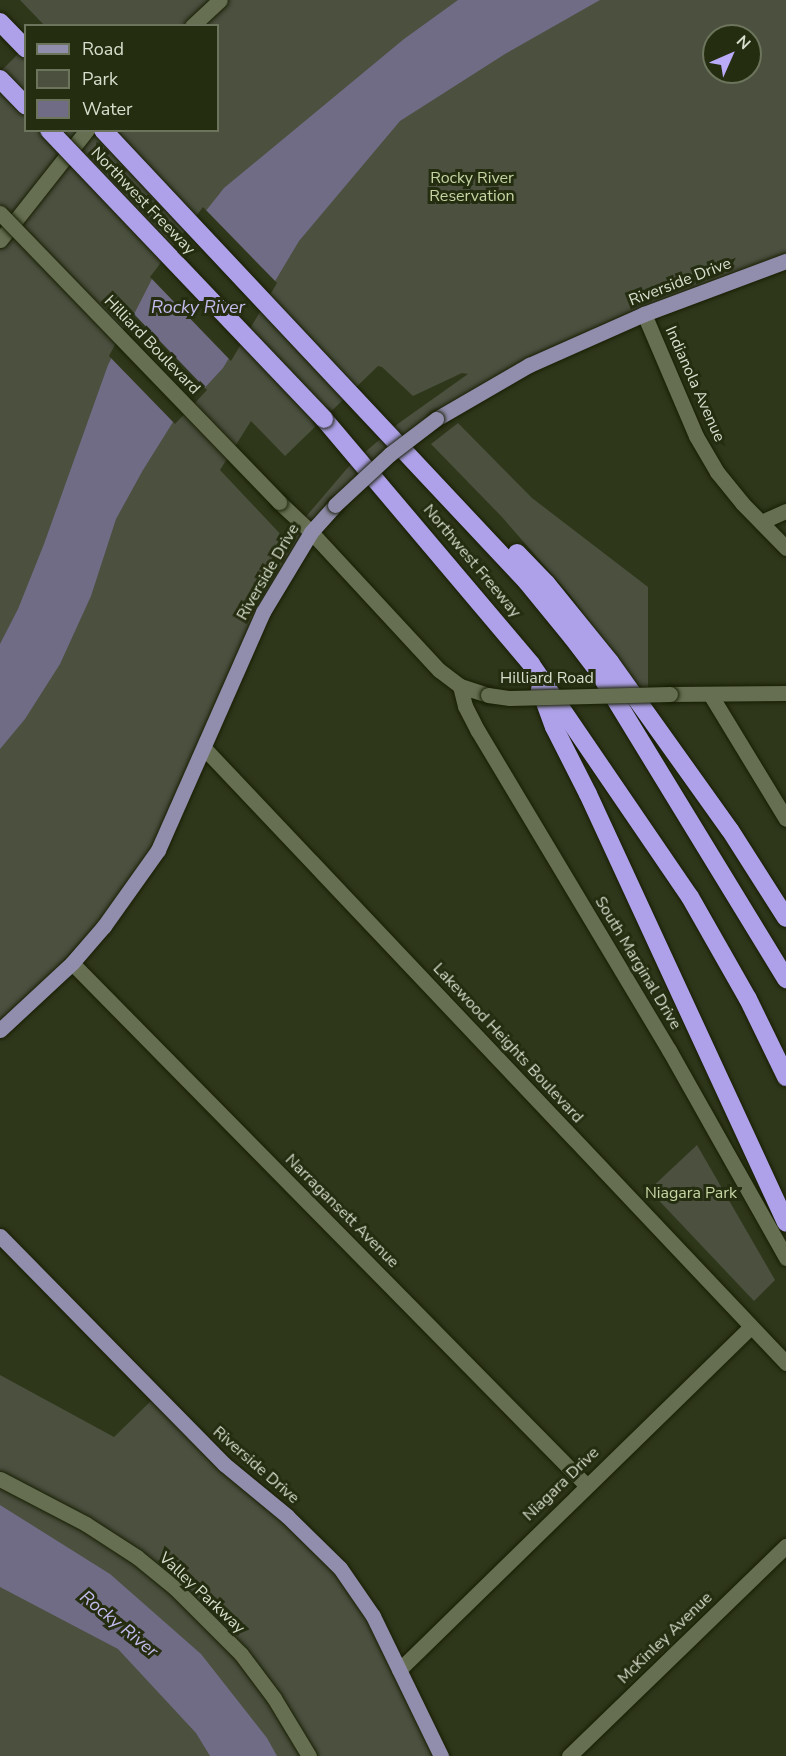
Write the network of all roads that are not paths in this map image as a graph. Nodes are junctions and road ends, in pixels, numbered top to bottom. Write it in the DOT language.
graph roads {
  1 [pos="220,0"];
  2 [pos="0,22"];
  3 [pos="194,24"];
  4 [pos="23,47"];
  5 [pos="0,79"];
  6 [pos="24,104"];
  7 [pos="51,132"];
  8 [pos="85,132"];
  9 [pos="105,132"];
  10 [pos="0,213"];
  11 [pos="0,240"];
  12 [pos="786,261"];
  13 [pos="644,314"];
  14 [pos="374,417"];
  15 [pos="279,502"];
  16 [pos="786,511"];
  17 [pos="760,522"];
  18 [pos="310,532"];
  19 [pos="786,548"];
  20 [pos="531,664"];
  21 [pos="460,686"];
  22 [pos="786,693"];
  23 [pos="710,694"];
  24 [pos="204,748"];
  25 [pos="786,819"];
  26 [pos="786,918"];
  27 [pos="72,963"];
  28 [pos="786,979"];
  29 [pos="0,1030"];
  30 [pos="786,1077"];
  31 [pos="786,1223"];
  32 [pos="0,1236"];
  33 [pos="786,1258"];
  34 [pos="751,1327"];
  35 [pos="786,1363"];
  36 [pos="0,1479"];
  37 [pos="586,1485"];
  38 [pos="786,1546"];
  39 [pos="399,1670"];
  40 [pos="309,1756"];
  41 [pos="441,1756"];
  42 [pos="569,1756"];
  1 -- 3 [label="street"];
  2 -- 4 [label="highway"];
  5 -- 6 [label="highway"];
  7 -- 20 [label="highway, Northwest Freeway, bridge"];
  8 -- 11 [label="street"];
  9 -- 14 [label="highway, Northwest Freeway"];
  10 -- 15 [label="street, Hilliard Boulevard, bridge"];
  12 -- 13 [label="main road, Riverside Drive"];
  13 -- 17 [label="street, Indianola Avenue"];
  13 -- 18 [label="main road, Riverside Drive, bridge"];
  14 -- 26 [label="highway"];
  14 -- 28 [label="highway, Northwest Freeway"];
  15 -- 18 [label="street, Hilliard Road"];
  16 -- 17 [label="street"];
  17 -- 19 [label="street, Indianola Avenue"];
  18 -- 21 [label="street, Hilliard Road"];
  18 -- 24 [label="main road, Riverside Drive"];
  20 -- 30 [label="highway, Northwest Freeway"];
  20 -- 31 [label="highway"];
  21 -- 23 [label="street, Hilliard Road, bridge"];
  21 -- 33 [label="street, South Marginal Drive"];
  22 -- 23 [label="street, Hilliard Road"];
  23 -- 25 [label="street"];
  24 -- 27 [label="main road, Riverside Drive"];
  24 -- 34 [label="street, Lakewood Heights Boulevard"];
  27 -- 29 [label="main road, Riverside Drive"];
  27 -- 37 [label="street, Narragansett Avenue"];
  32 -- 39 [label="main road, Riverside Drive"];
  34 -- 35 [label="street, Lakewood Heights Boulevard"];
  34 -- 37 [label="street, Niagara Drive"];
  36 -- 40 [label="street, Valley Parkway"];
  37 -- 39 [label="street, Niagara Drive"];
  38 -- 42 [label="street, McKinley Avenue"];
  39 -- 41 [label="main road, Riverside Drive"];
}
